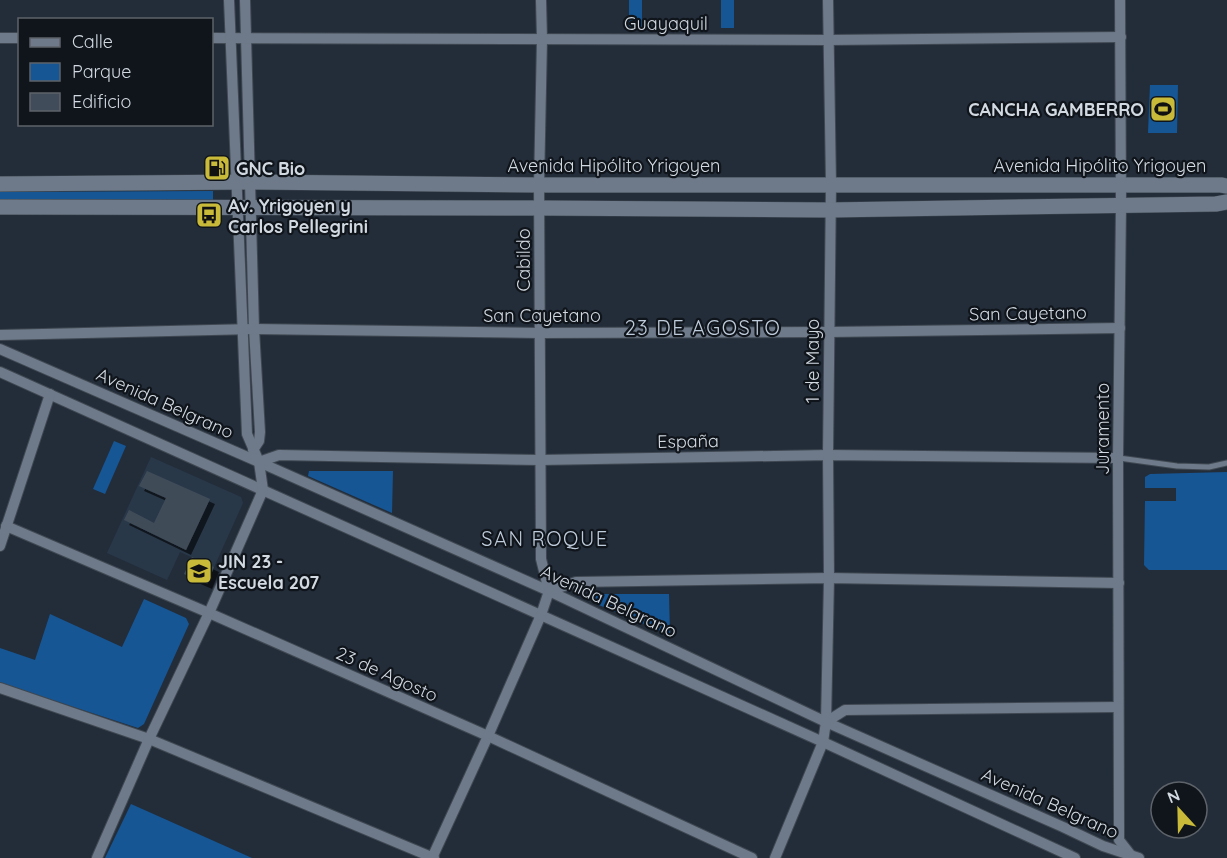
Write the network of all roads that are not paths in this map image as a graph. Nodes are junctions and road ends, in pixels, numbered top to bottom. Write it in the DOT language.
graph roads {
  1 [pos="229,0"];
  2 [pos="245,0"];
  3 [pos="541,0"];
  4 [pos="828,0"];
  5 [pos="1120,0"];
  6 [pos="1121,37"];
  7 [pos="0,38"];
  8 [pos="18,38"];
  9 [pos="213,38"];
  10 [pos="231,38"];
  11 [pos="246,38"];
  12 [pos="542,39"];
  13 [pos="829,40"];
  14 [pos="243,182"];
  15 [pos="0,184"];
  16 [pos="831,184"];
  17 [pos="1121,184"];
  18 [pos="539,185"];
  19 [pos="1227,186"];
  20 [pos="1227,202"];
  21 [pos="1121,205"];
  22 [pos="0,207"];
  23 [pos="243,207"];
  24 [pos="539,208"];
  25 [pos="830,210"];
  26 [pos="254,328"];
  27 [pos="1120,328"];
  28 [pos="242,329"];
  29 [pos="829,332"];
  30 [pos="539,333"];
  31 [pos="0,335"];
  32 [pos="0,349"];
  33 [pos="0,372"];
  34 [pos="50,394"];
  35 [pos="254,450"];
  36 [pos="828,455"];
  37 [pos="1118,458"];
  38 [pos="540,460"];
  39 [pos="259,462"];
  40 [pos="1227,463"];
  41 [pos="263,490"];
  42 [pos="6,526"];
  43 [pos="0,546"];
  44 [pos="829,578"];
  45 [pos="1119,583"];
  46 [pos="549,591"];
  47 [pos="209,613"];
  48 [pos="541,615"];
  49 [pos="0,688"];
  50 [pos="1118,707"];
  51 [pos="826,722"];
  52 [pos="488,736"];
  53 [pos="148,739"];
  54 [pos="823,742"];
  55 [pos="1130,857"];
  56 [pos="97,858"];
  57 [pos="432,858"];
  58 [pos="752,858"];
  59 [pos="775,858"];
  60 [pos="1075,858"];
  1 -- 10 [label="street"];
  2 -- 11 [label="street"];
  3 -- 12 [label="street, Cabildo"];
  4 -- 13 [label="street, 1 de Mayo"];
  5 -- 6 [label="street, Juramento"];
  6 -- 13 [label="street, Guayaquil"];
  6 -- 17 [label="street, Juramento"];
  7 -- 8 [label="street"];
  9 -- 10 [label="street, Guayaquil"];
  10 -- 11 [label="street, Guayaquil"];
  10 -- 14 [label="street"];
  11 -- 12 [label="street, Guayaquil"];
  11 -- 14 [label="street"];
  12 -- 13 [label="street, Guayaquil"];
  12 -- 18 [label="street, Cabildo"];
  13 -- 16 [label="street, 1 de Mayo"];
  14 -- 15 [label="street, Avenida Hipólito Yrigoyen"];
  14 -- 18 [label="street, Avenida Hipólito Yrigoyen"];
  14 -- 23 [label="street"];
  16 -- 17 [label="street, Avenida Hipólito Yrigoyen"];
  16 -- 18 [label="street, Avenida Hipólito Yrigoyen"];
  16 -- 25 [label="street, 1 de Mayo"];
  17 -- 19 [label="street, Avenida Hipólito Yrigoyen"];
  17 -- 21 [label="street, Juramento"];
  18 -- 24 [label="street, Cabildo"];
  20 -- 21 [label="street"];
  21 -- 25 [label="street"];
  21 -- 27 [label="street, Juramento"];
  22 -- 23 [label="street"];
  23 -- 24 [label="street"];
  23 -- 26 [label="street"];
  23 -- 28 [label="street"];
  24 -- 25 [label="street"];
  24 -- 30 [label="street, Cabildo"];
  25 -- 29 [label="street, 1 de Mayo"];
  26 -- 28 [label="street, San Cayetano"];
  26 -- 30 [label="street, San Cayetano"];
  26 -- 35 [label="street"];
  27 -- 29 [label="street, San Cayetano"];
  27 -- 37 [label="street, Juramento"];
  28 -- 31 [label="street, San Cayetano"];
  28 -- 35 [label="street"];
  29 -- 30 [label="street, San Cayetano"];
  29 -- 36 [label="street, 1 de Mayo"];
  30 -- 38 [label="street, Cabildo"];
  32 -- 39 [label="street, Avenida Belgrano"];
  33 -- 34 [label="street"];
  34 -- 41 [label="street"];
  34 -- 42 [label="street"];
  35 -- 39 [label="street"];
  36 -- 37 [label="street, España"];
  36 -- 38 [label="street, España"];
  36 -- 44 [label="street, 1 de Mayo"];
  37 -- 40 [label="lane"];
  37 -- 45 [label="street, Juramento"];
  38 -- 39 [label="street, España"];
  38 -- 46 [label="street, Cabildo"];
  39 -- 41 [label="street"];
  39 -- 46 [label="street, Avenida Belgrano"];
  41 -- 47 [label="street"];
  41 -- 48 [label="street"];
  42 -- 43 [label="street"];
  42 -- 47 [label="street, 23 de Agosto"];
  44 -- 45 [label="street"];
  44 -- 46 [label="street"];
  44 -- 51 [label="street, 1 de Mayo"];
  45 -- 50 [label="street, Juramento"];
  46 -- 48 [label="street"];
  46 -- 51 [label="street, Avenida Belgrano"];
  47 -- 52 [label="street, 23 de Agosto"];
  47 -- 53 [label="street"];
  48 -- 52 [label="street"];
  48 -- 54 [label="street"];
  49 -- 53 [label="street"];
  50 -- 51 [label="street"];
  50 -- 55 [label="street, Juramento"];
  51 -- 54 [label="street, 1 de Mayo"];
  51 -- 55 [label="street, Avenida Belgrano"];
  52 -- 57 [label="street"];
  52 -- 58 [label="street, 23 de Agosto"];
  53 -- 56 [label="street"];
  53 -- 57 [label="street"];
  54 -- 59 [label="street, 1 de Mayo"];
  54 -- 60 [label="street"];
}
